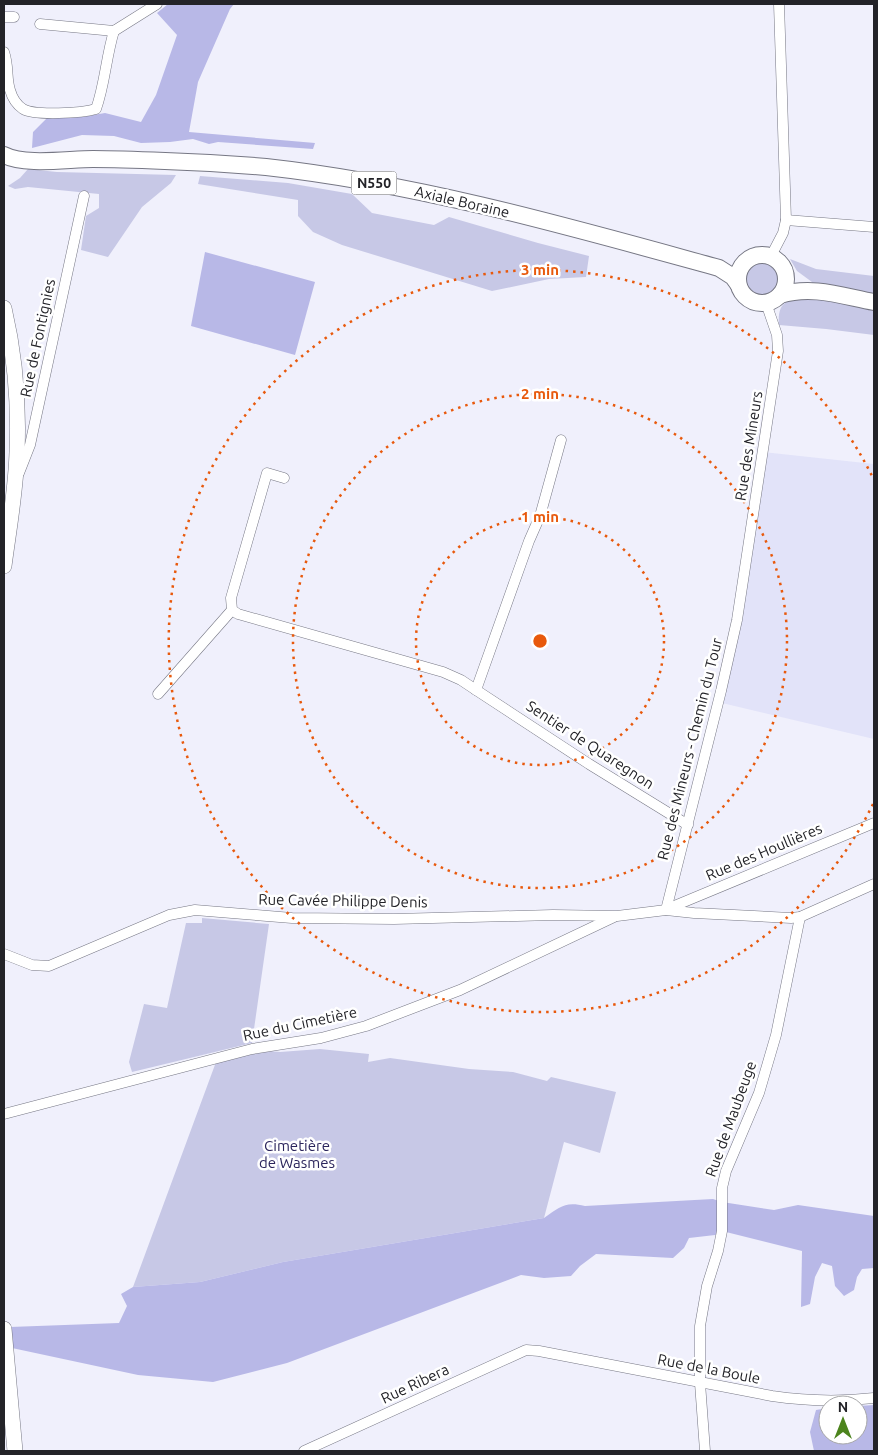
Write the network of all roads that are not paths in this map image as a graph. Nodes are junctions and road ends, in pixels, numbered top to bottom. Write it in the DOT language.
graph roads {
  1 [pos="157,4"];
  2 [pos="779,4"];
  3 [pos="40,24"];
  4 [pos="114,31"];
  5 [pos="4,52"];
  6 [pos="4,155"];
  7 [pos="20,161"];
  8 [pos="4,168"];
  9 [pos="84,196"];
  10 [pos="786,220"];
  11 [pos="874,227"];
  12 [pos="771,256"];
  13 [pos="746,260"];
  14 [pos="719,268"];
  15 [pos="786,273"];
  16 [pos="738,284"];
  17 [pos="810,290"];
  18 [pos="773,299"];
  19 [pos="874,302"];
  20 [pos="4,308"];
  21 [pos="561,440"];
  22 [pos="284,478"];
  23 [pos="15,484"];
  24 [pos="4,566"];
  25 [pos="742,596"];
  26 [pos="235,612"];
  27 [pos="476,690"];
  28 [pos="158,694"];
  29 [pos="874,823"];
  30 [pos="688,825"];
  31 [pos="874,884"];
  32 [pos="666,910"];
  33 [pos="617,916"];
  34 [pos="800,917"];
  35 [pos="4,954"];
  36 [pos="4,1114"];
  37 [pos="4,1328"];
  38 [pos="539,1351"];
  39 [pos="700,1382"];
  40 [pos="874,1398"];
  41 [pos="15,1451"];
  42 [pos="304,1451"];
  43 [pos="705,1451"];
  1 -- 4 [label="street"];
  2 -- 10 [label="street"];
  3 -- 4 [label="street"];
  4 -- 5 [label="street"];
  6 -- 7 [label="main road, Axiale Boraine / N550"];
  7 -- 8 [label="main road, Axiale Boraine / N550"];
  7 -- 14 [label="main road, Axiale Boraine / N550"];
  9 -- 23 [label="street, Rue de Fontignies"];
  10 -- 11 [label="street"];
  10 -- 12 [label="street"];
  12 -- 13 [label="main road"];
  12 -- 15 [label="main road"];
  13 -- 14 [label="main road"];
  13 -- 16 [label="main road"];
  14 -- 16 [label="main road, N550"];
  15 -- 17 [label="main road"];
  15 -- 18 [label="main road"];
  16 -- 18 [label="main road, N550"];
  17 -- 18 [label="main road"];
  17 -- 19 [label="main road"];
  18 -- 25 [label="street, Rue des Mineurs"];
  20 -- 23 [label="street"];
  21 -- 27 [label="street"];
  22 -- 26 [label="street"];
  23 -- 24 [label="street"];
  25 -- 30 [label="street, Rue des Mineurs - Chemin du Tour"];
  26 -- 27 [label="street, Sentier de Quaregnon"];
  26 -- 28 [label="street"];
  27 -- 30 [label="street, Sentier de Quaregnon"];
  29 -- 32 [label="street, Rue des Houllières"];
  30 -- 32 [label="street, Rue des Mineurs - Chemin du Tour"];
  31 -- 34 [label="street"];
  32 -- 33 [label="street, Rue Cavée Philippe Denis"];
  32 -- 34 [label="street"];
  33 -- 35 [label="street, Rue Cavée Philippe Denis"];
  33 -- 36 [label="street, Rue du Cimetière"];
  34 -- 39 [label="street, Rue de Maubeuge"];
  37 -- 41 [label="street"];
  38 -- 39 [label="street, Rue de la Boule"];
  38 -- 42 [label="street, Rue Ribera"];
  39 -- 40 [label="street, Rue de la Boule"];
  39 -- 43 [label="street, Rue de Maubeuge"];
}
